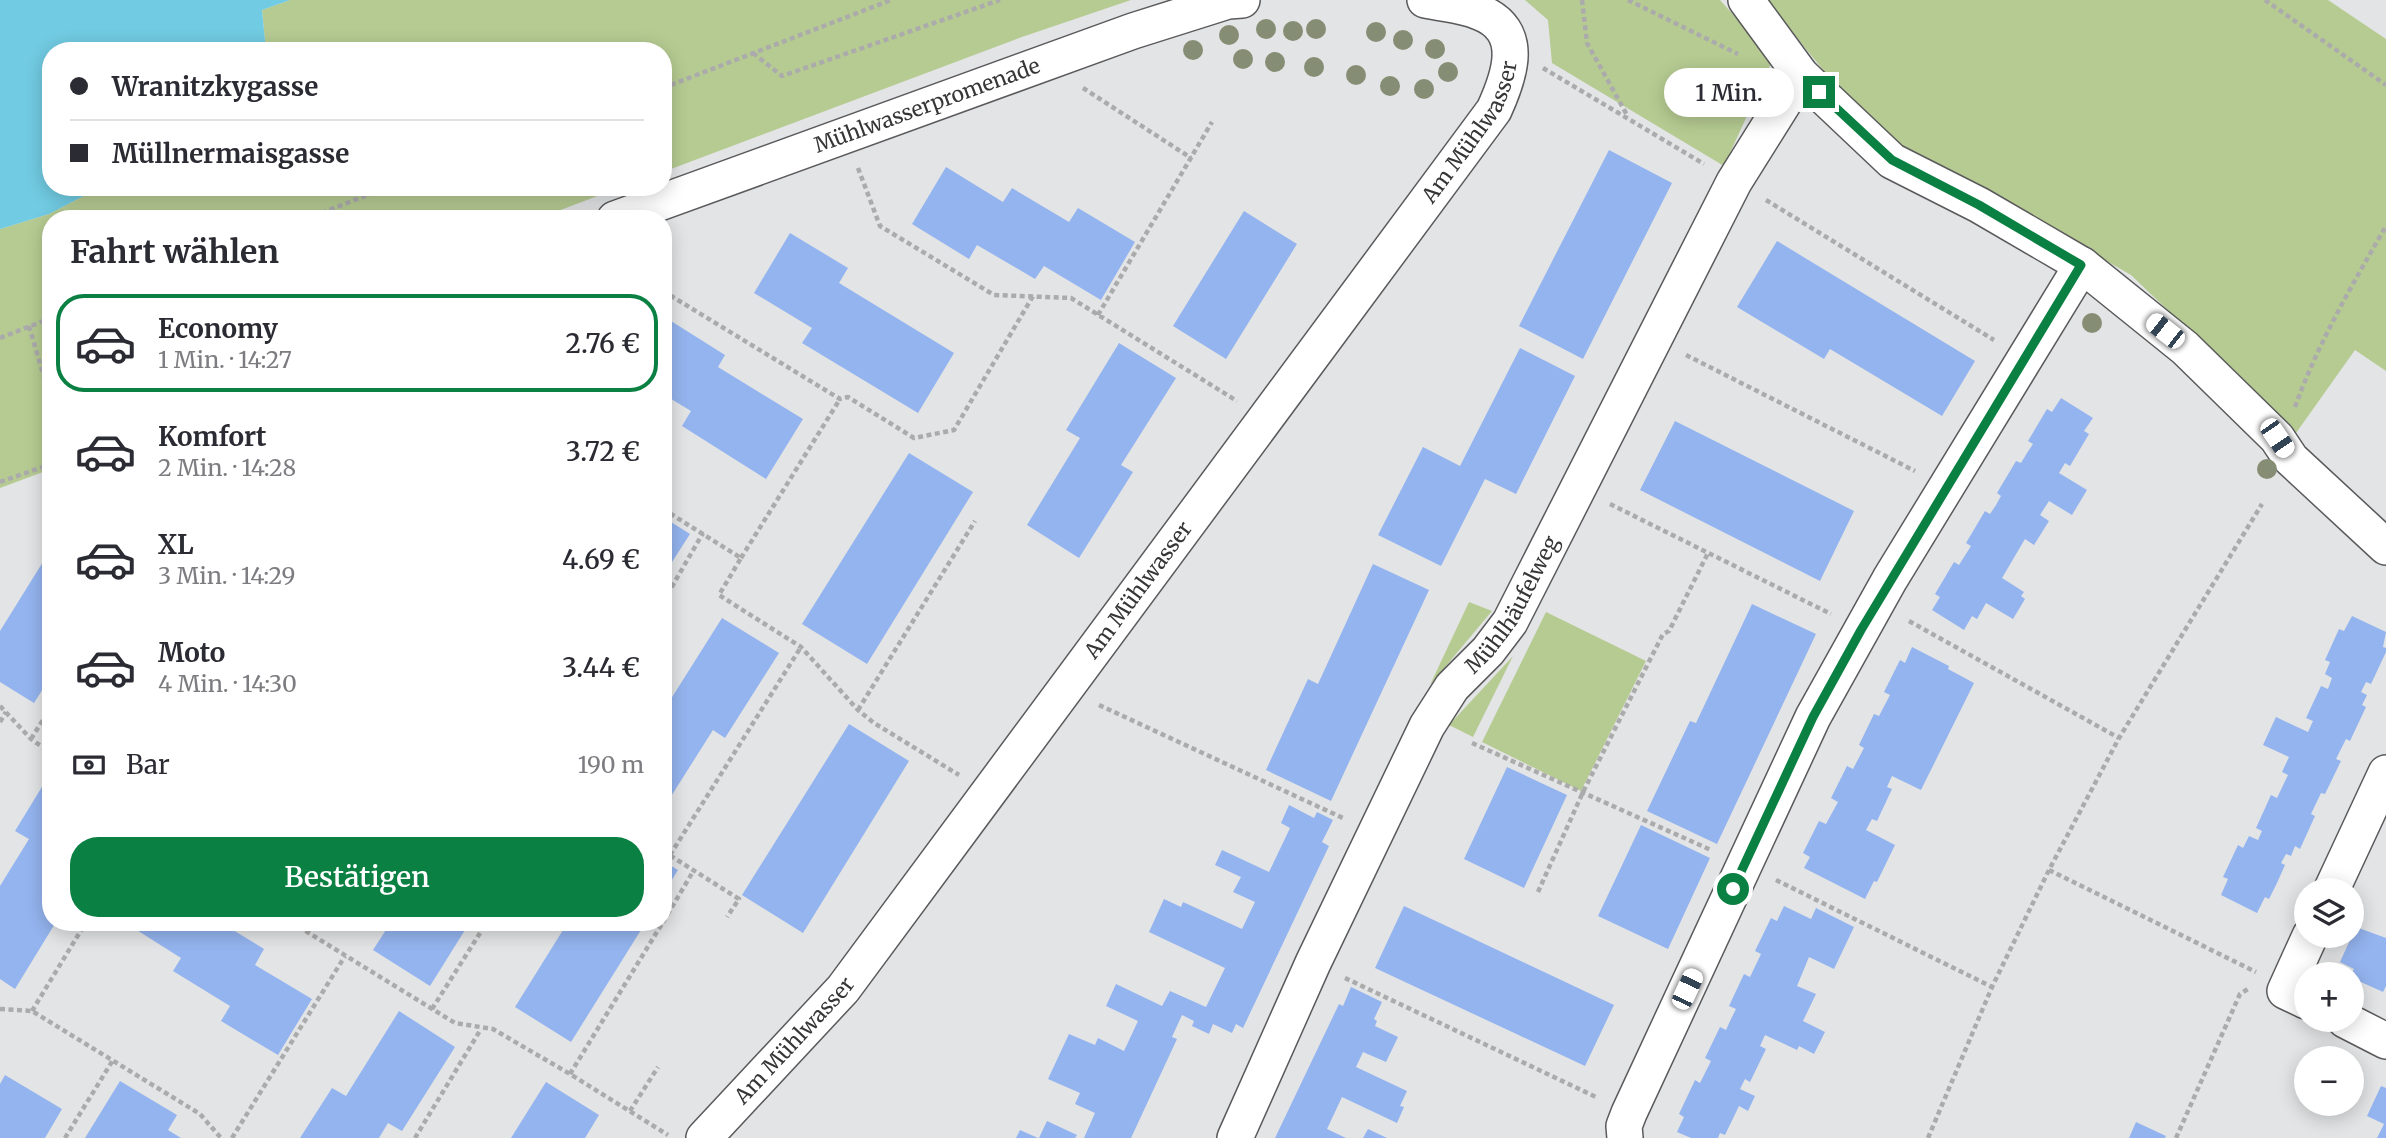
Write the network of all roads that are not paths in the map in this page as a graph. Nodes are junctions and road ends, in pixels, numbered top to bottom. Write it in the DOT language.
graph roads {
  1 [pos="1242,0"];
  2 [pos="1425,0"];
  3 [pos="1746,0"];
  4 [pos="1801,75"];
  5 [pos="640,210"];
  6 [pos="2081,265"];
  7 [pos="2386,547"];
  8 [pos="2386,774"];
  9 [pos="2337,878"];
  10 [pos="2305,948"];
  11 [pos="2286,990"];
  12 [pos="2364,1030"];
  13 [pos="2386,1041"];
  14 [pos="1627,1126"];
  15 [pos="704,1138"];
  16 [pos="1235,1138"];
  1 -- 5 [label="street, Mühlwasserpromenade"];
  2 -- 15 [label="street, Am Mühlwasser"];
  3 -- 4 [label="street"];
  4 -- 6 [label="street"];
  4 -- 16 [label="street, Mühlhäufelweg"];
  6 -- 7 [label="street"];
  6 -- 14 [label="street"];
  8 -- 9 [label="street"];
  10 -- 11 [label="street"];
  12 -- 13 [label="street"];
}
